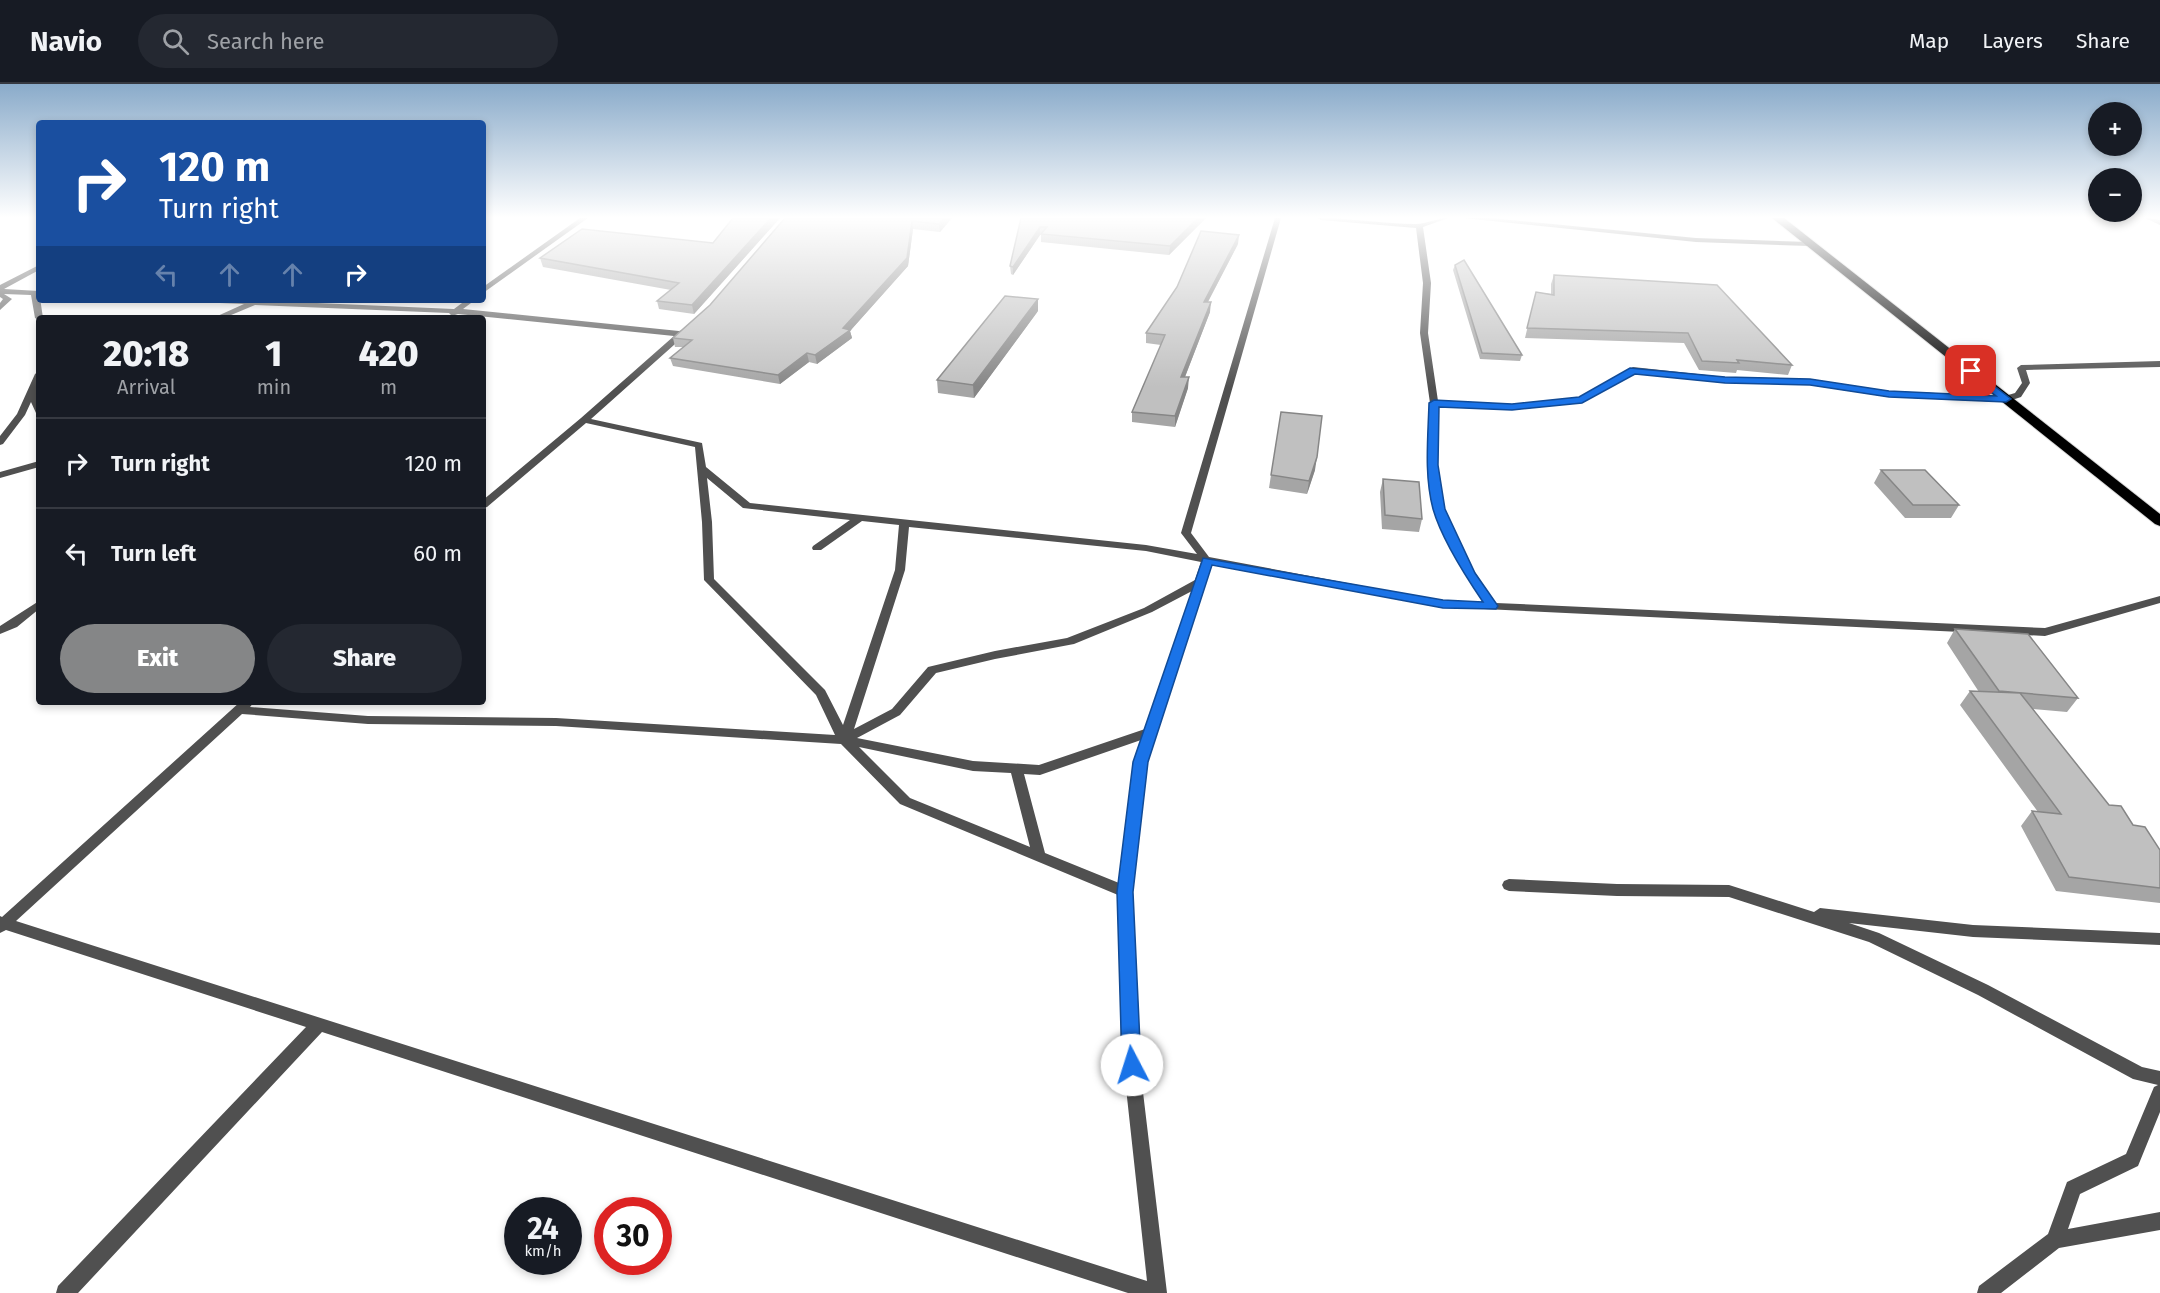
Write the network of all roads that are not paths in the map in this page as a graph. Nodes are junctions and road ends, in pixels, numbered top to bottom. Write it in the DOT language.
graph roads {
  1 [pos="27,274"];
  2 [pos="506,274"];
  3 [pos="1262,274"];
  4 [pos="1426,274"];
  5 [pos="1848,274"];
  6 [pos="486,289"];
  7 [pos="0,291"];
  8 [pos="36,293"];
  9 [pos="256,303"];
  10 [pos="467,303"];
  11 [pos="0,308"];
  12 [pos="455,311"];
  13 [pos="225,315"];
  14 [pos="450,315"];
  15 [pos="689,326"];
  16 [pos="681,334"];
  17 [pos="2160,364"];
  18 [pos="35,391"];
  19 [pos="2006,399"];
  20 [pos="1434,403"];
  21 [pos="584,420"];
  22 [pos="0,442"];
  23 [pos="36,466"];
  24 [pos="701,468"];
  25 [pos="0,475"];
  26 [pos="486,502"];
  27 [pos="860,518"];
  28 [pos="2160,521"];
  29 [pos="904,523"];
  30 [pos="817,548"];
  31 [pos="1208,561"];
  32 [pos="1200,582"];
  33 [pos="2160,600"];
  34 [pos="36,606"];
  35 [pos="1492,606"];
  36 [pos="0,630"];
  37 [pos="244,706"];
  38 [pos="1150,732"];
  39 [pos="844,740"];
  40 [pos="1016,769"];
  41 [pos="1039,856"];
  42 [pos="1509,885"];
  43 [pos="1125,892"];
  44 [pos="1792,911"];
  45 [pos="2,924"];
  46 [pos="2160,939"];
  47 [pos="319,1024"];
  48 [pos="2160,1078"];
  49 [pos="2160,1092"];
  50 [pos="2160,1221"];
  51 [pos="2055,1240"];
  52 [pos="65,1293"];
  53 [pos="1157,1293"];
  54 [pos="1986,1293"];
  1 -- 7 [label="street"];
  2 -- 6 [label="street"];
  3 -- 31 [label="street"];
  4 -- 20 [label="street"];
  5 -- 19 [label="highway"];
  7 -- 8 [label="street"];
  7 -- 11 [label="street"];
  9 -- 12 [label="street"];
  9 -- 13 [label="street"];
  10 -- 12 [label="street"];
  12 -- 14 [label="street"];
  12 -- 16 [label="street"];
  15 -- 16 [label="street"];
  16 -- 21 [label="street"];
  17 -- 19 [label="street"];
  18 -- 22 [label="street"];
  19 -- 20 [label="street"];
  19 -- 28 [label="highway"];
  20 -- 35 [label="street"];
  21 -- 24 [label="street"];
  21 -- 26 [label="street"];
  23 -- 25 [label="street"];
  24 -- 27 [label="street"];
  24 -- 39 [label="street"];
  27 -- 29 [label="street"];
  27 -- 30 [label="street"];
  29 -- 31 [label="street"];
  29 -- 39 [label="street"];
  31 -- 32 [label="street"];
  31 -- 35 [label="street"];
  32 -- 38 [label="street"];
  32 -- 39 [label="street"];
  33 -- 35 [label="street"];
  34 -- 36 [label="street"];
  37 -- 39 [label="street"];
  37 -- 45 [label="street"];
  38 -- 40 [label="street"];
  38 -- 43 [label="street"];
  39 -- 40 [label="street"];
  39 -- 41 [label="street"];
  40 -- 41 [label="street"];
  41 -- 43 [label="street"];
  42 -- 44 [label="street"];
  43 -- 53 [label="street"];
  44 -- 46 [label="street"];
  44 -- 48 [label="street"];
  45 -- 47 [label="street"];
  47 -- 52 [label="street"];
  47 -- 53 [label="street"];
  49 -- 51 [label="street"];
  50 -- 51 [label="street"];
  51 -- 54 [label="street"];
}
